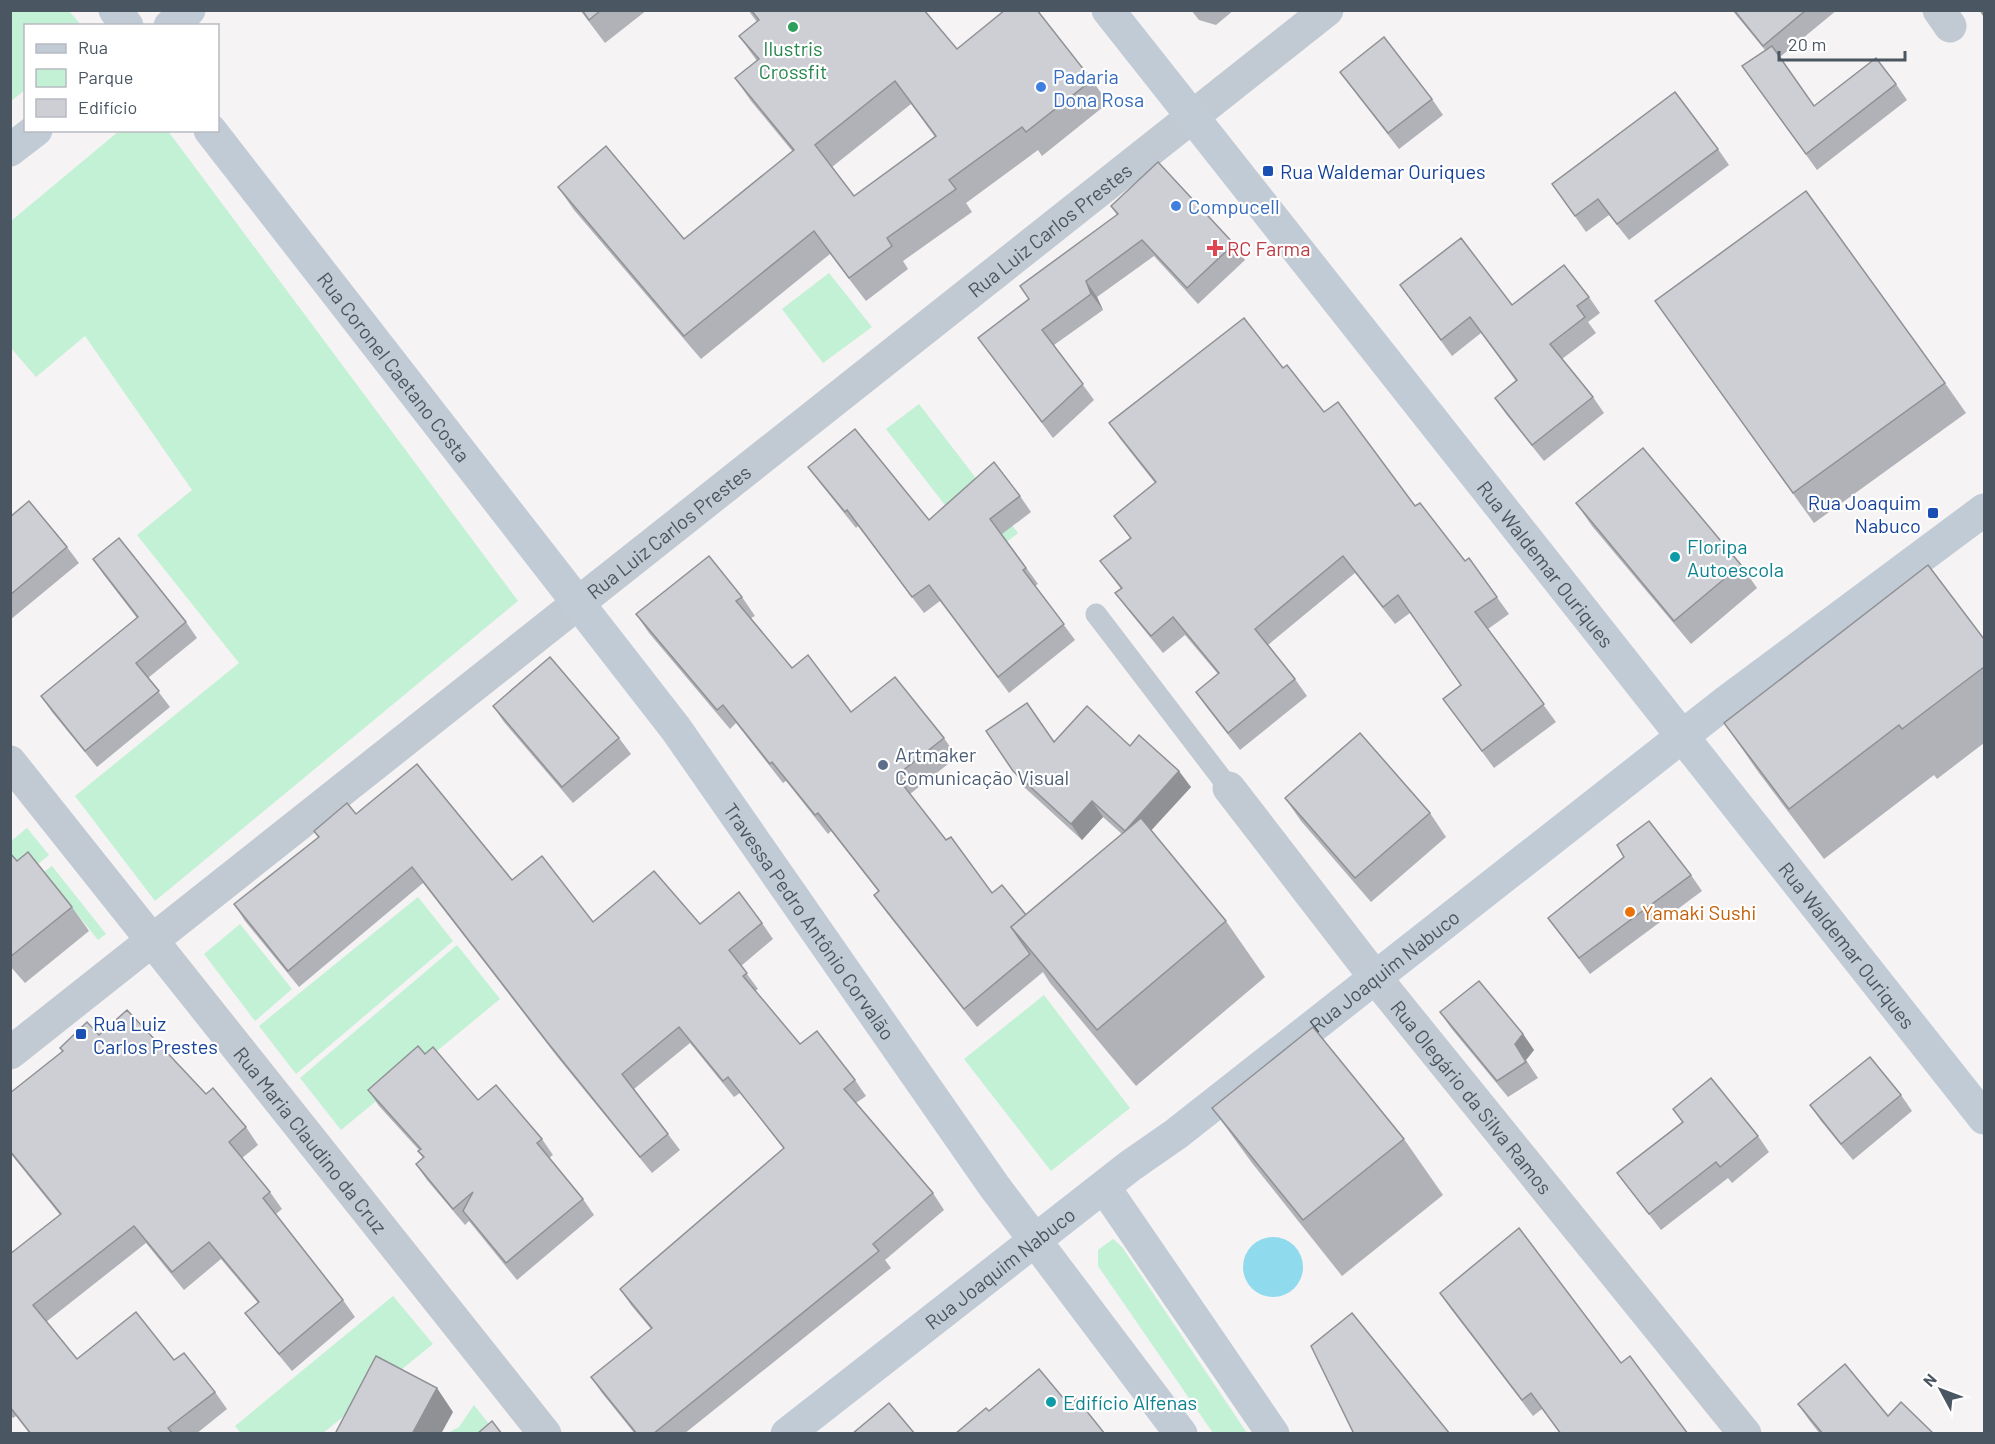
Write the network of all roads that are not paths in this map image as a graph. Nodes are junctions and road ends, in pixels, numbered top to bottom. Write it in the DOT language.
graph roads {
  1 [pos="115,10"];
  2 [pos="189,10"];
  3 [pos="1108,10"];
  4 [pos="1327,10"];
  5 [pos="126,24"];
  6 [pos="172,24"];
  7 [pos="1194,116"];
  8 [pos="33,132"];
  9 [pos="212,132"];
  10 [pos="10,150"];
  11 [pos="1984,510"];
  12 [pos="578,604"];
  13 [pos="1096,614"];
  14 [pos="1684,736"];
  15 [pos="10,762"];
  16 [pos="1229,788"];
  17 [pos="152,941"];
  18 [pos="1374,976"];
  19 [pos="10,1053"];
  20 [pos="1984,1118"];
  21 [pos="1104,1186"];
  22 [pos="1036,1242"];
  23 [pos="545,1434"];
  24 [pos="787,1434"];
  25 [pos="1181,1434"];
  26 [pos="1273,1434"];
  27 [pos="1745,1434"];
  1 -- 5 [label="street"];
  2 -- 6 [label="street"];
  3 -- 7 [label="street, Rua Waldemar Ouriques"];
  4 -- 7 [label="street, Rua Luiz Carlos Prestes"];
  7 -- 12 [label="street, Rua Luiz Carlos Prestes"];
  7 -- 14 [label="street, Rua Waldemar Ouriques"];
  8 -- 10 [label="street"];
  9 -- 12 [label="street, Rua Coronel Caetano Costa"];
  11 -- 14 [label="street, Rua Joaquim Nabuco"];
  12 -- 17 [label="street, Rua Luiz Carlos Prestes"];
  12 -- 22 [label="street, Travessa Pedro Antônio Corvalão"];
  13 -- 16 [label="lane, Rua Olegário da Silva Ramos"];
  14 -- 18 [label="street, Rua Joaquim Nabuco"];
  14 -- 20 [label="street, Rua Waldemar Ouriques"];
  15 -- 17 [label="street, Rua Maria Claudino da Cruz"];
  16 -- 18 [label="street, Rua Olegário da Silva Ramos"];
  17 -- 19 [label="street, Rua Luiz Carlos Prestes"];
  17 -- 23 [label="street, Rua Maria Claudino da Cruz"];
  18 -- 21 [label="street, Rua Joaquim Nabuco"];
  18 -- 27 [label="street, Rua Olegário da Silva Ramos"];
  21 -- 22 [label="street, Rua Joaquim Nabuco"];
  21 -- 26 [label="street"];
  22 -- 24 [label="street, Rua Joaquim Nabuco"];
  22 -- 25 [label="street, Travessa Pedro Antônio Corvalão"];
}
